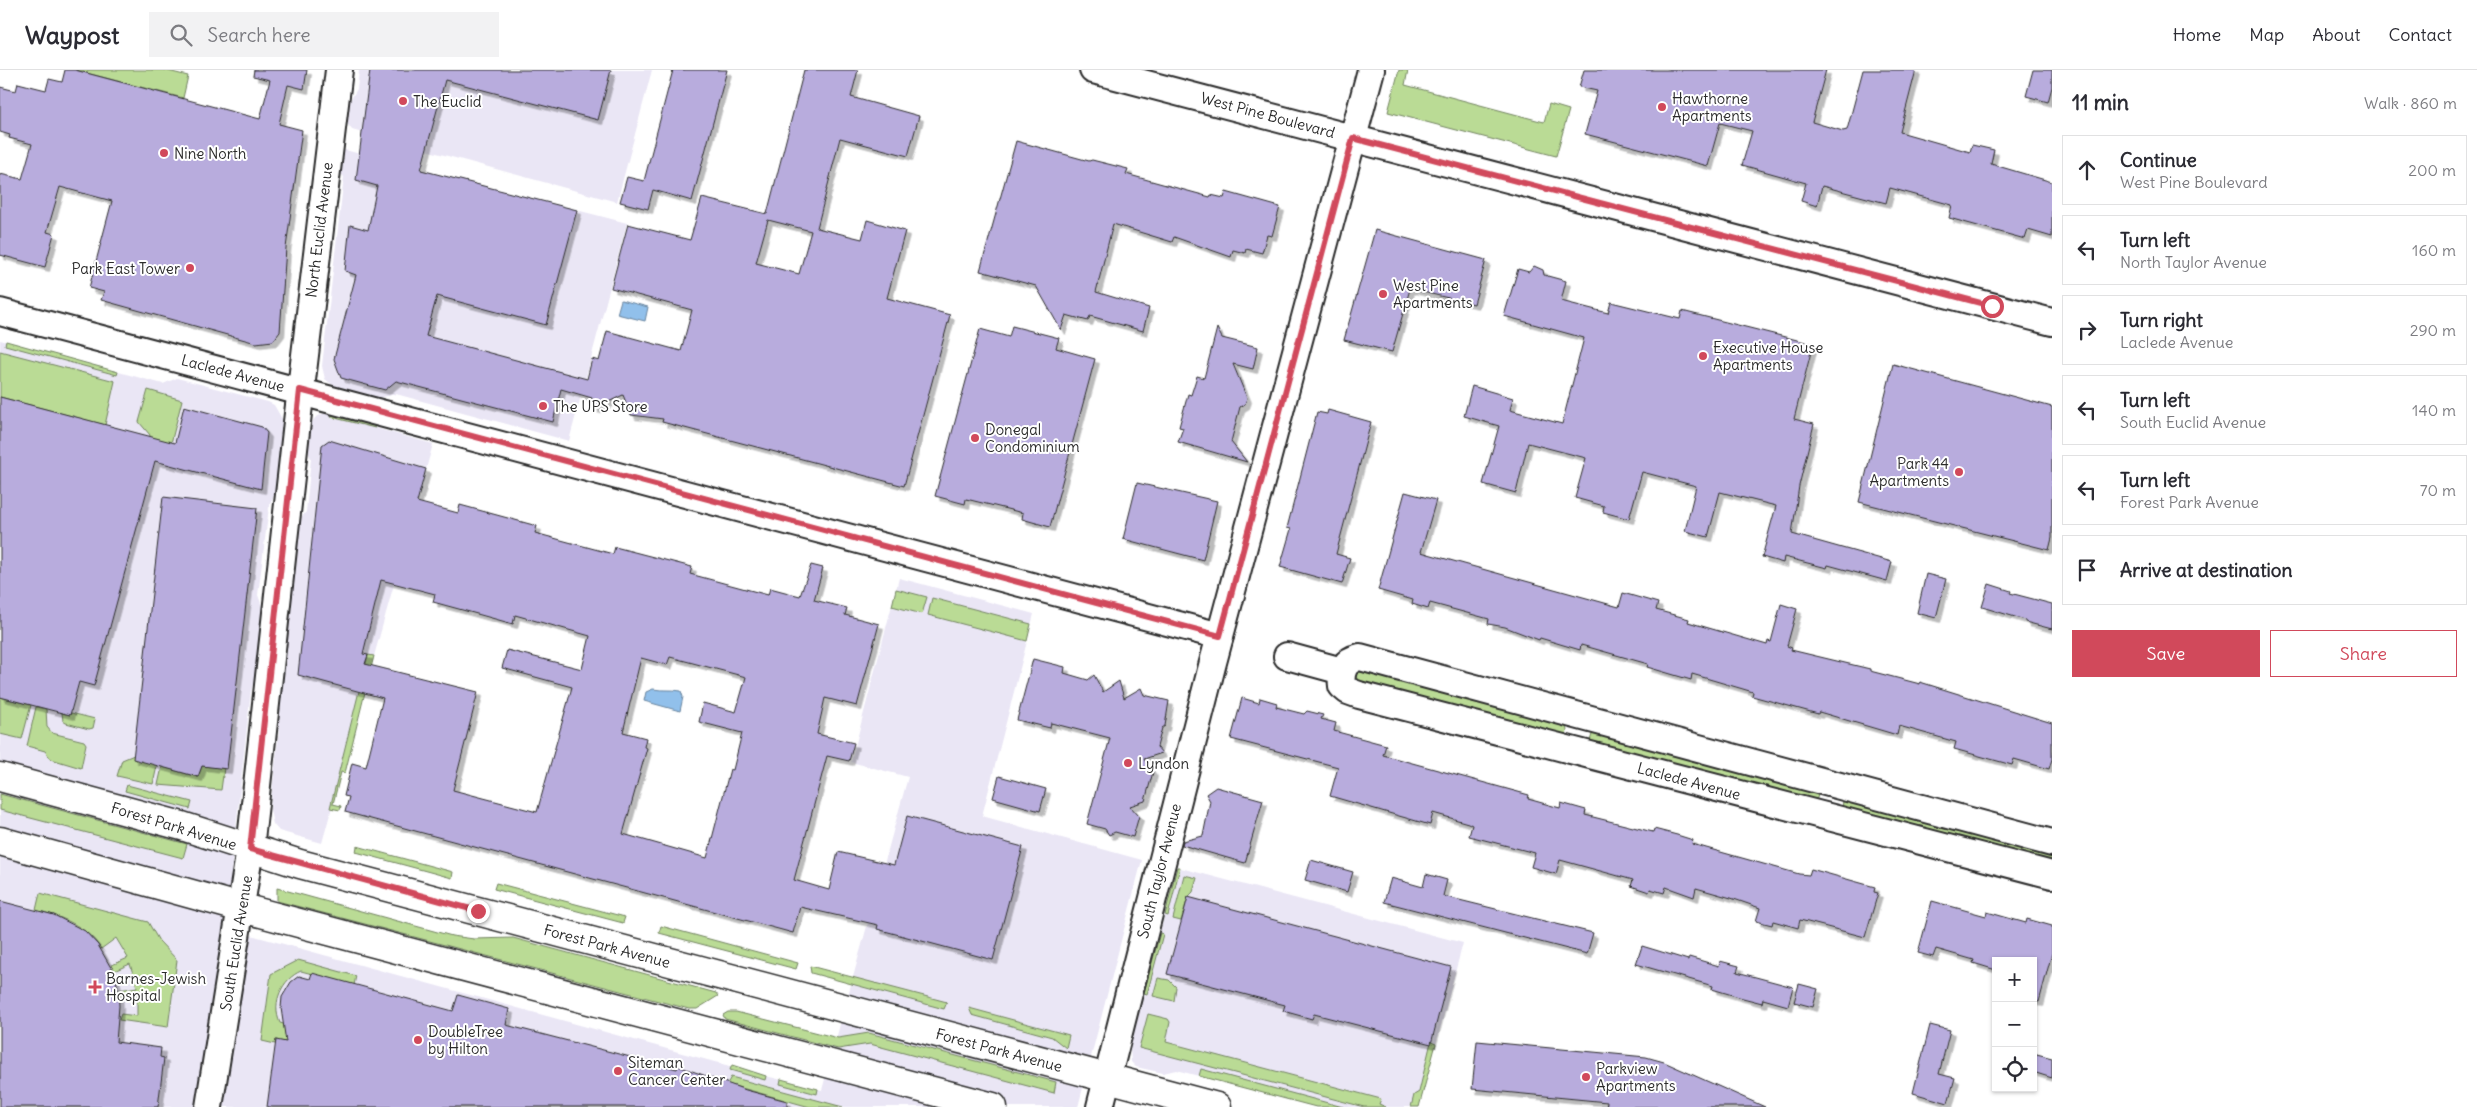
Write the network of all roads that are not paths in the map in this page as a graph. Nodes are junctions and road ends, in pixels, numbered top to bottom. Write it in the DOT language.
graph roads {
  1 [pos="338,70"];
  2 [pos="1093,70"];
  3 [pos="1371,70"];
  4 [pos="1353,138"];
  5 [pos="0,312"];
  6 [pos="2052,322"];
  7 [pos="300,390"];
  8 [pos="1220,636"];
  9 [pos="1287,656"];
  10 [pos="1342,671"];
  11 [pos="0,777"];
  12 [pos="0,841"];
  13 [pos="2052,843"];
  14 [pos="250,849"];
  15 [pos="2052,875"];
  16 [pos="242,908"];
  17 [pos="1107,1078"];
  18 [pos="209,1107"];
  19 [pos="993,1107"];
  20 [pos="1100,1107"];
  21 [pos="1217,1107"];
  1 -- 7 [label="street, North Euclid Avenue"];
  2 -- 4 [label="street, West Pine Boulevard"];
  3 -- 4 [label="street, South Taylor Avenue"];
  4 -- 6 [label="street, West Pine Boulevard"];
  4 -- 8 [label="street, South Taylor Avenue"];
  5 -- 7 [label="street, Laclede Avenue"];
  7 -- 8 [label="street, Laclede Avenue"];
  7 -- 14 [label="street, South Euclid Avenue"];
  8 -- 17 [label="street, South Taylor Avenue"];
  9 -- 10 [label="street"];
  10 -- 13 [label="street"];
  10 -- 15 [label="street, Laclede Avenue"];
  11 -- 14 [label="main road, Forest Park Avenue"];
  12 -- 16 [label="main road"];
  14 -- 16 [label="street, South Euclid Avenue"];
  14 -- 17 [label="main road, Forest Park Avenue"];
  16 -- 18 [label="street, South Euclid Avenue"];
  16 -- 19 [label="main road"];
  17 -- 20 [label="street, South Taylor Avenue"];
  17 -- 21 [label="main road, Forest Park Avenue"];
}
